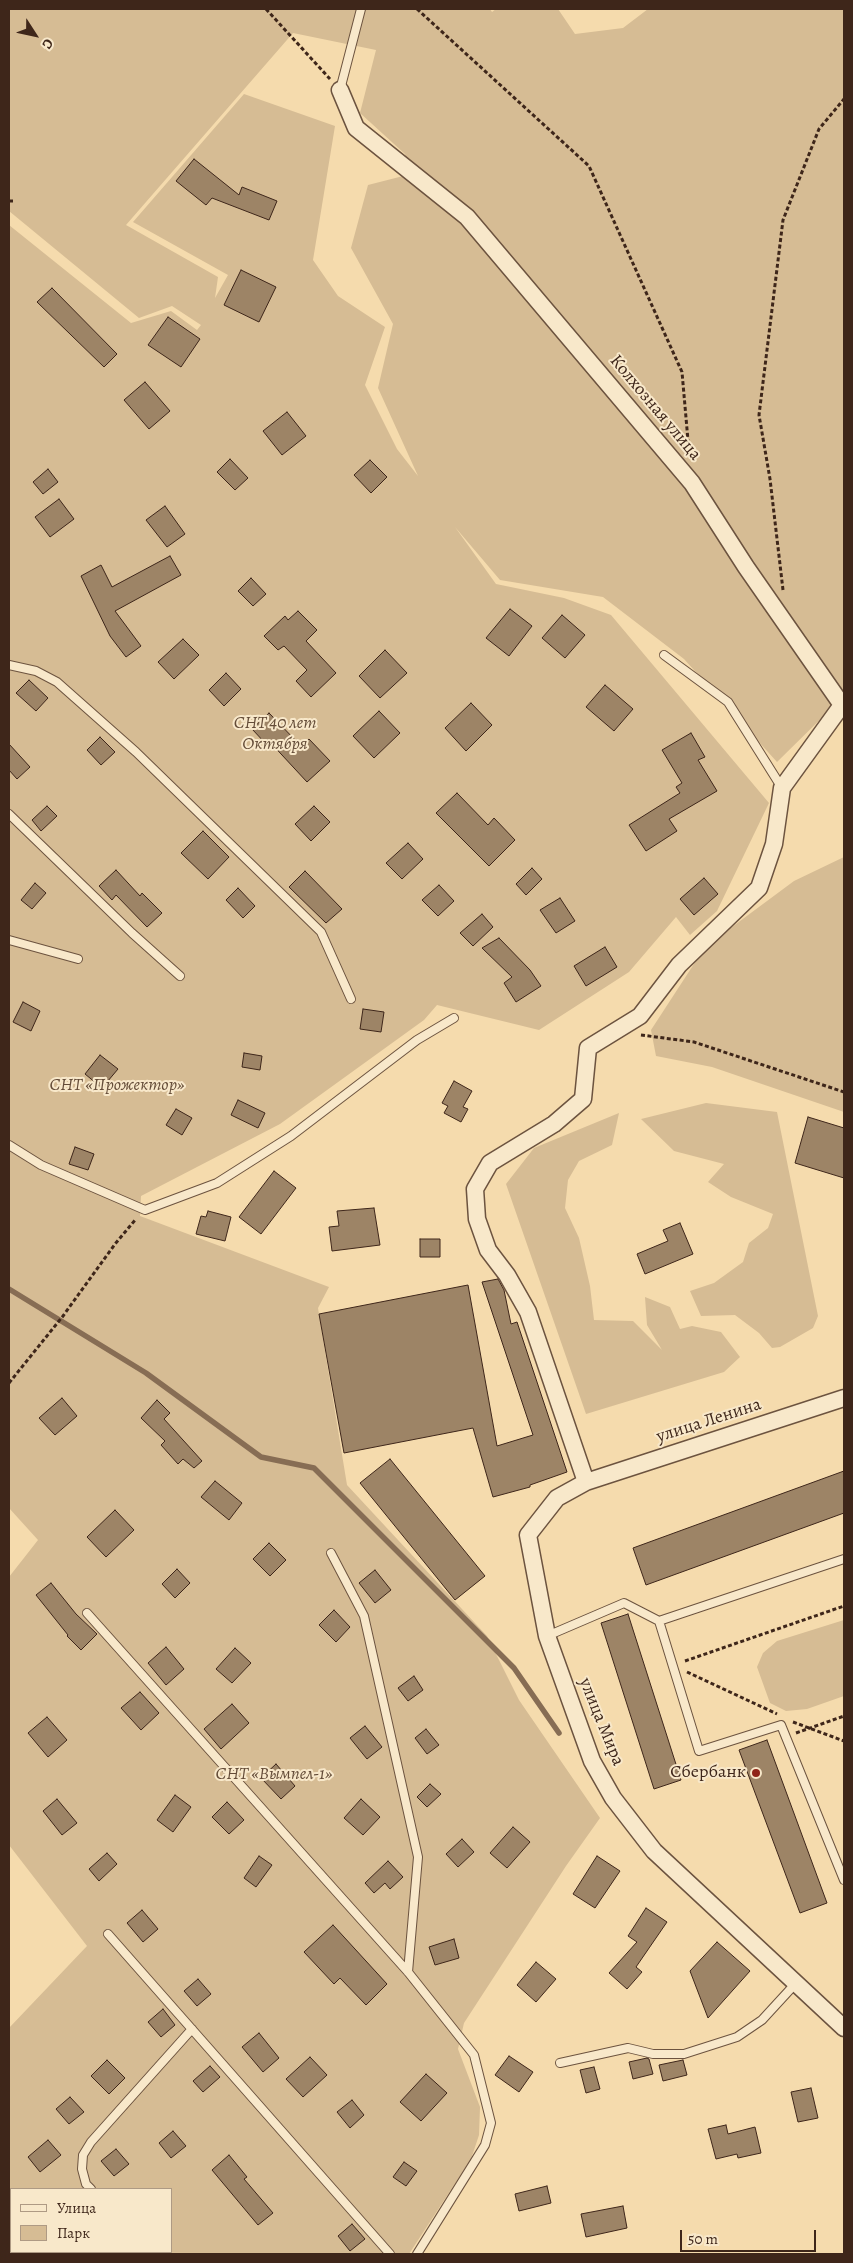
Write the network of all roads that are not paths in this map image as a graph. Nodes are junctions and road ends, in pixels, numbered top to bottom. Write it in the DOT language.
graph roads {
  1 [pos="360,9"];
  2 [pos="340,90"];
  3 [pos="664,655"];
  4 [pos="9,665"];
  5 [pos="782,788"];
  6 [pos="9,814"];
  7 [pos="9,940"];
  8 [pos="78,959"];
  9 [pos="180,976"];
  10 [pos="351,999"];
  11 [pos="454,1018"];
  12 [pos="9,1145"];
  13 [pos="844,1398"];
  14 [pos="586,1482"];
  15 [pos="331,1553"];
  16 [pos="844,1559"];
  17 [pos="87,1613"];
  18 [pos="659,1622"];
  19 [pos="548,1636"];
  20 [pos="844,1880"];
  21 [pos="108,1934"];
  22 [pos="408,1972"];
  23 [pos="796,1983"];
  24 [pos="844,2028"];
  25 [pos="192,2029"];
  26 [pos="560,2063"];
  27 [pos="90,2188"];
  28 [pos="390,2254"];
  29 [pos="417,2254"];
  1 -- 2 [label="lane"];
  2 -- 5 [label="street, Колхозная улица"];
  3 -- 5 [label="lane"];
  4 -- 10 [label="lane"];
  5 -- 14 [label="street"];
  6 -- 9 [label="lane"];
  7 -- 8 [label="lane"];
  11 -- 12 [label="lane"];
  13 -- 14 [label="street, улица Ленина"];
  14 -- 19 [label="street, улица Мира"];
  15 -- 22 [label="lane"];
  16 -- 18 [label="lane"];
  17 -- 22 [label="lane"];
  18 -- 19 [label="lane"];
  18 -- 20 [label="lane"];
  19 -- 23 [label="street, улица Мира"];
  21 -- 25 [label="lane"];
  22 -- 29 [label="lane"];
  23 -- 24 [label="street, улица Мира"];
  23 -- 26 [label="lane"];
  25 -- 27 [label="lane"];
  25 -- 28 [label="lane"];
}
